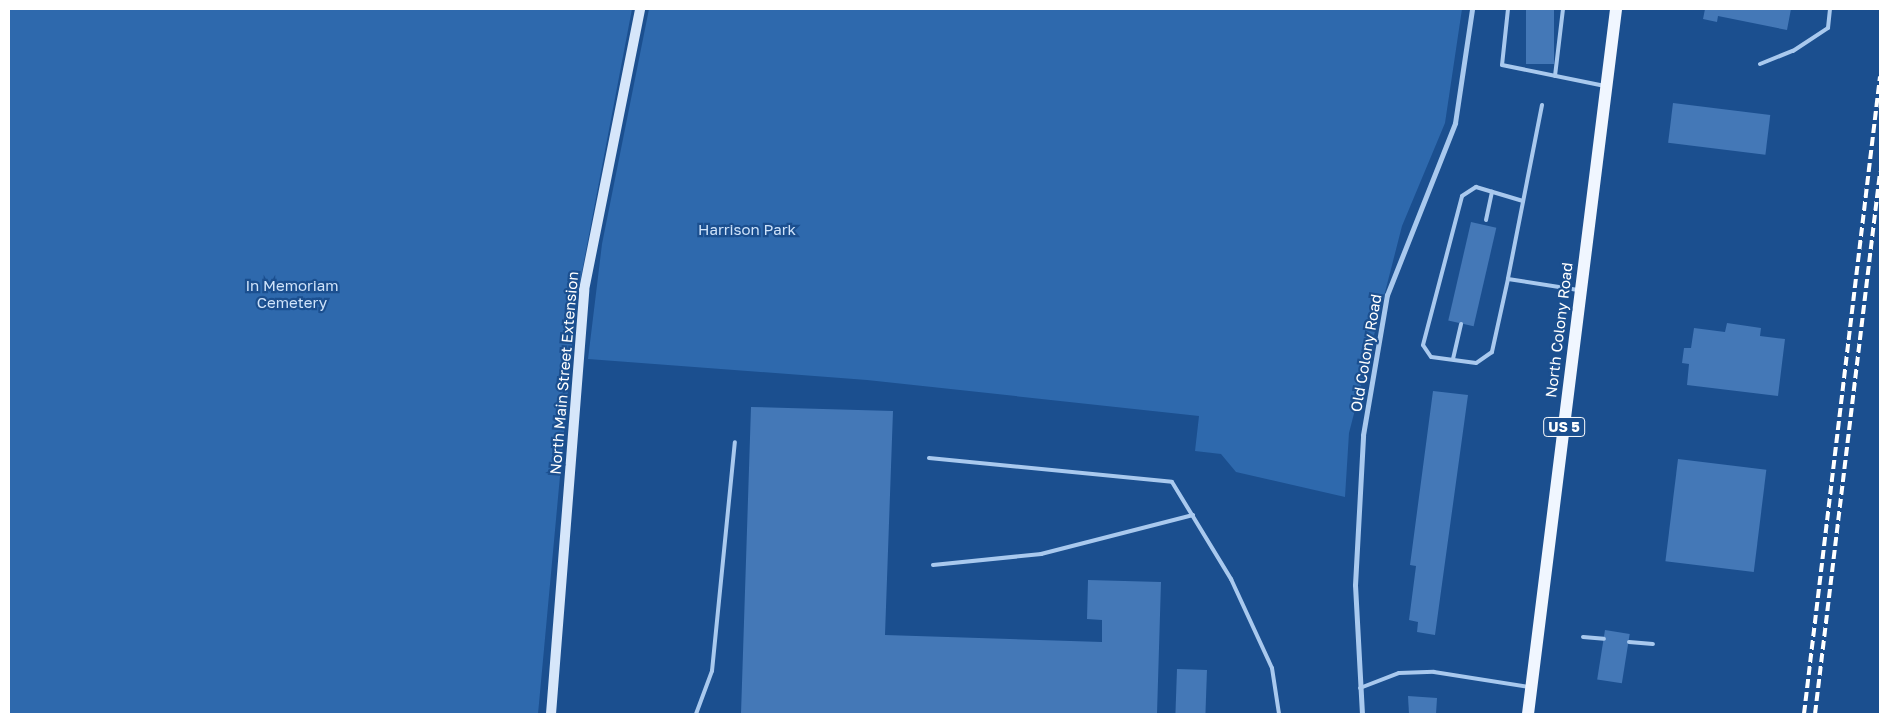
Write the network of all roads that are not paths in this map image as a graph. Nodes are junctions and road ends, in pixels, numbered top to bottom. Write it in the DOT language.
graph roads {
  1 [pos="640,9"];
  2 [pos="1472,9"];
  3 [pos="1508,9"];
  4 [pos="1563,9"];
  5 [pos="1616,9"];
  6 [pos="1830,9"];
  7 [pos="1760,64"];
  8 [pos="1555,76"];
  9 [pos="1607,86"];
  10 [pos="1542,106"];
  11 [pos="1492,192"];
  12 [pos="1523,200"];
  13 [pos="1486,220"];
  14 [pos="1508,279"];
  15 [pos="1581,290"];
  16 [pos="1461,324"];
  17 [pos="1453,359"];
  18 [pos="735,442"];
  19 [pos="929,458"];
  20 [pos="1193,516"];
  21 [pos="933,564"];
  22 [pos="1583,637"];
  23 [pos="1604,639"];
  24 [pos="1629,642"];
  25 [pos="1653,644"];
  26 [pos="1531,687"];
  27 [pos="1360,688"];
  28 [pos="550,714"];
  29 [pos="696,714"];
  30 [pos="1279,714"];
  31 [pos="1362,714"];
  32 [pos="1528,714"];
  1 -- 28 [label="street, North Main Street Extension"];
  2 -- 27 [label="street, Old Colony Road"];
  3 -- 8 [label="lane"];
  4 -- 8 [label="lane"];
  5 -- 9 [label="main road, North Colony Road / US 5"];
  6 -- 7 [label="lane"];
  8 -- 9 [label="lane"];
  9 -- 15 [label="main road, North Colony Road / US 5"];
  10 -- 12 [label="lane"];
  11 -- 12 [label="lane"];
  11 -- 13 [label="lane"];
  11 -- 17 [label="lane"];
  12 -- 14 [label="lane"];
  14 -- 15 [label="lane"];
  14 -- 17 [label="lane"];
  15 -- 26 [label="main road, North Colony Road / US 5"];
  16 -- 17 [label="lane"];
  18 -- 29 [label="lane"];
  19 -- 20 [label="lane"];
  20 -- 21 [label="lane"];
  20 -- 30 [label="lane"];
  22 -- 23 [label="lane"];
  24 -- 25 [label="lane"];
  26 -- 27 [label="lane"];
  26 -- 32 [label="main road, North Colony Road / US 5"];
  27 -- 31 [label="street, Old Colony Road"];
}
